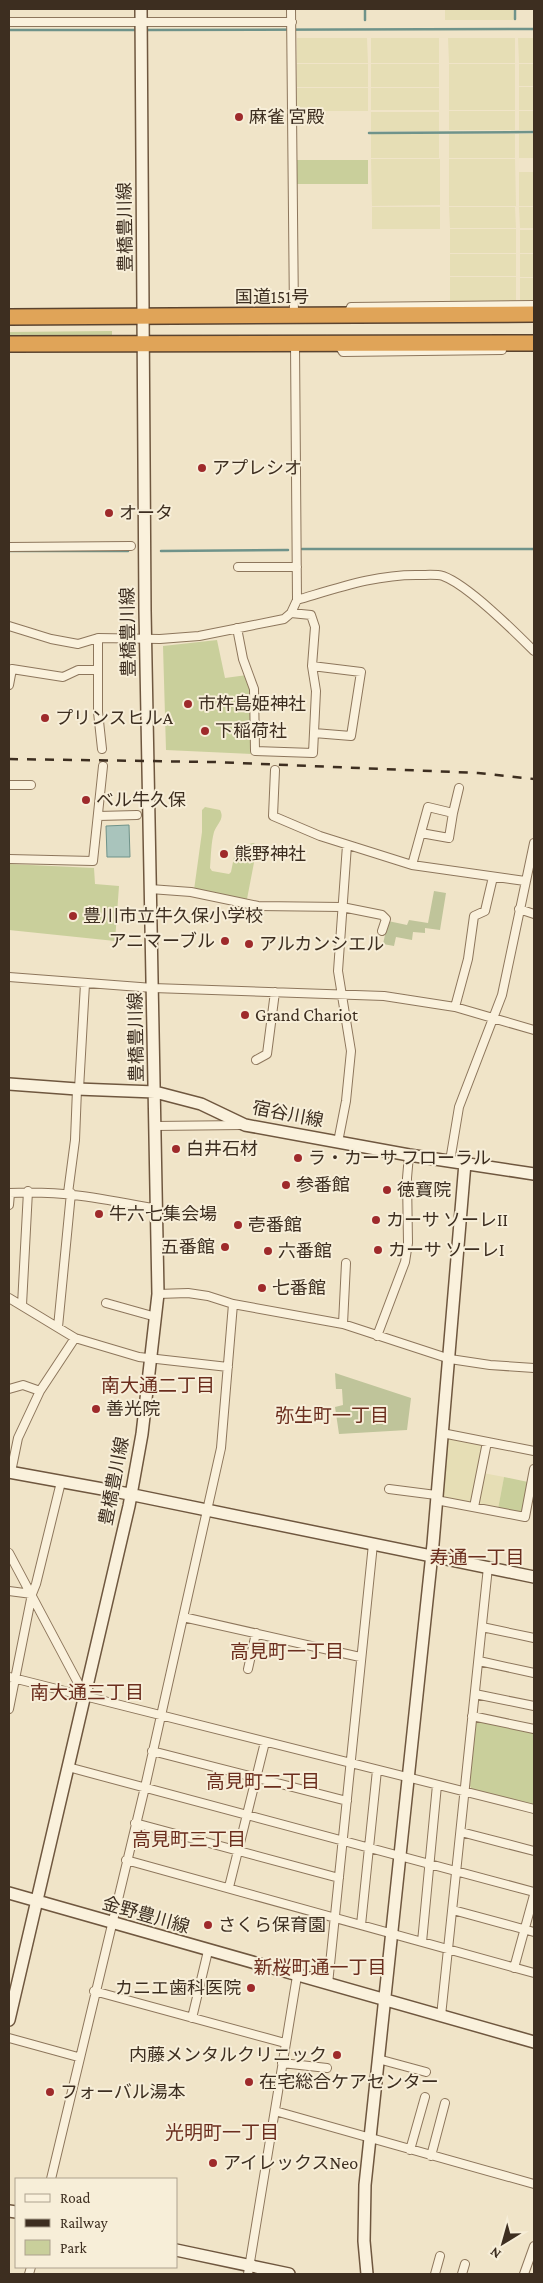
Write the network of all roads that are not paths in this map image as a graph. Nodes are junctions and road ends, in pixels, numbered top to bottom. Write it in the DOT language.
graph roads {
  1 [pos="292,9"];
  2 [pos="9,22"];
  3 [pos="141,23"];
  4 [pos="292,27"];
  5 [pos="534,305"];
  6 [pos="534,314"];
  7 [pos="143,316"];
  8 [pos="294,316"];
  9 [pos="347,316"];
  10 [pos="9,317"];
  11 [pos="534,343"];
  12 [pos="9,344"];
  13 [pos="143,344"];
  14 [pos="294,344"];
  15 [pos="338,344"];
  16 [pos="534,350"];
  17 [pos="131,546"];
  18 [pos="9,547"];
  19 [pos="238,567"];
  20 [pos="297,567"];
  21 [pos="297,600"];
  22 [pos="291,613"];
  23 [pos="9,626"];
  24 [pos="237,628"];
  25 [pos="98,638"];
  26 [pos="146,639"];
  27 [pos="534,651"];
  28 [pos="312,666"];
  29 [pos="98,670"];
  30 [pos="9,685"];
  31 [pos="314,733"];
  32 [pos="102,749"];
  33 [pos="104,766"];
  34 [pos="275,770"];
  35 [pos="9,785"];
  36 [pos="31,785"];
  37 [pos="459,788"];
  38 [pos="453,813"];
  39 [pos="137,815"];
  40 [pos="98,816"];
  41 [pos="421,833"];
  42 [pos="534,843"];
  43 [pos="347,845"];
  44 [pos="9,859"];
  45 [pos="412,865"];
  46 [pos="493,877"];
  47 [pos="526,882"];
  48 [pos="150,889"];
  49 [pos="342,907"];
  50 [pos="519,909"];
  51 [pos="534,914"];
  52 [pos="382,931"];
  53 [pos="9,977"];
  54 [pos="85,984"];
  55 [pos="153,988"];
  56 [pos="275,992"];
  57 [pos="342,994"];
  58 [pos="455,1007"];
  59 [pos="494,1019"];
  60 [pos="534,1030"];
  61 [pos="256,1060"];
  62 [pos="9,1084"];
  63 [pos="78,1089"];
  64 [pos="155,1092"];
  65 [pos="245,1125"];
  66 [pos="155,1126"];
  67 [pos="338,1142"];
  68 [pos="409,1155"];
  69 [pos="450,1161"];
  70 [pos="465,1164"];
  71 [pos="534,1174"];
  72 [pos="28,1191"];
  73 [pos="9,1193"];
  74 [pos="69,1193"];
  75 [pos="9,1204"];
  76 [pos="157,1209"];
  77 [pos="346,1263"];
  78 [pos="158,1294"];
  79 [pos="9,1298"];
  80 [pos="106,1303"];
  81 [pos="233,1304"];
  82 [pos="22,1305"];
  83 [pos="156,1317"];
  84 [pos="342,1324"];
  85 [pos="58,1327"];
  86 [pos="378,1336"];
  87 [pos="75,1338"];
  88 [pos="152,1359"];
  89 [pos="450,1359"];
  90 [pos="228,1367"];
  91 [pos="534,1368"];
  92 [pos="9,1389"];
  93 [pos="40,1391"];
  94 [pos="442,1433"];
  95 [pos="486,1442"];
  96 [pos="534,1451"];
  97 [pos="534,1469"];
  98 [pos="10,1472"];
  99 [pos="61,1482"];
  100 [pos="389,1489"];
  101 [pos="131,1494"];
  102 [pos="436,1498"];
  103 [pos="474,1507"];
  104 [pos="207,1511"];
  105 [pos="373,1544"];
  106 [pos="9,1553"];
  107 [pos="432,1555"];
  108 [pos="488,1567"];
  109 [pos="534,1577"];
  110 [pos="9,1590"];
  111 [pos="32,1594"];
  112 [pos="183,1617"];
  113 [pos="482,1627"];
  114 [pos="256,1633"];
  115 [pos="534,1638"];
  116 [pos="360,1657"];
  117 [pos="478,1661"];
  118 [pos="248,1669"];
  119 [pos="534,1673"];
  120 [pos="12,1677"];
  121 [pos="475,1694"];
  122 [pos="85,1696"];
  123 [pos="534,1706"];
  124 [pos="9,1709"];
  125 [pos="160,1715"];
  126 [pos="472,1716"];
  127 [pos="534,1729"];
  128 [pos="264,1742"];
  129 [pos="152,1751"];
  130 [pos="350,1764"];
  131 [pos="68,1767"];
  132 [pos="377,1770"];
  133 [pos="256,1778"];
  134 [pos="408,1778"];
  135 [pos="437,1785"];
  136 [pos="145,1787"];
  137 [pos="465,1792"];
  138 [pos="346,1801"];
  139 [pos="534,1810"];
  140 [pos="247,1814"];
  141 [pos="135,1824"];
  142 [pos="461,1832"];
  143 [pos="343,1840"];
  144 [pos="368,1847"];
  145 [pos="238,1850"];
  146 [pos="534,1851"];
  147 [pos="400,1856"];
  148 [pos="126,1860"];
  149 [pos="430,1864"];
  150 [pos="457,1871"];
  151 [pos="339,1878"];
  152 [pos="228,1887"];
  153 [pos="9,1893"];
  154 [pos="534,1894"];
  155 [pos="37,1902"];
  156 [pos="454,1910"];
  157 [pos="335,1918"];
  158 [pos="111,1923"];
  159 [pos="361,1925"];
  160 [pos="525,1930"];
  161 [pos="534,1932"];
  162 [pos="393,1934"];
  163 [pos="422,1942"];
  164 [pos="449,1950"];
  165 [pos="208,1951"];
  166 [pos="514,1968"];
  167 [pos="534,1973"];
  168 [pos="297,1976"];
  169 [pos="328,1984"];
  170 [pos="94,1991"];
  171 [pos="384,2001"];
  172 [pos="442,2016"];
  173 [pos="192,2018"];
  174 [pos="9,2020"];
  175 [pos="9,2038"];
  176 [pos="534,2042"];
  177 [pos="285,2043"];
  178 [pos="78,2057"];
  179 [pos="378,2059"];
  180 [pos="282,2063"];
  181 [pos="327,2068"];
  182 [pos="426,2072"];
  183 [pos="425,2097"];
  184 [pos="445,2103"];
  185 [pos="275,2111"];
  186 [pos="369,2139"];
  187 [pos="410,2150"];
  188 [pos="431,2156"];
  189 [pos="51,2178"];
  190 [pos="534,2184"];
  191 [pos="534,2246"];
  192 [pos="178,2251"];
  193 [pos="440,2256"];
  194 [pos="465,2264"];
  195 [pos="248,2270"];
  196 [pos="289,2274"];
  197 [pos="368,2274"];
  198 [pos="435,2274"];
  199 [pos="462,2274"];
  200 [pos="524,2274"];
  1 -- 4 [label="street"];
  2 -- 3 [label="street"];
  3 -- 4 [label="street"];
  3 -- 7 [label="main road, 豊橋豊川線"];
  4 -- 8 [label="street"];
  5 -- 9 [label="street"];
  6 -- 9 [label="highway, 国道151号"];
  7 -- 8 [label="highway, 国道151号"];
  7 -- 10 [label="highway, 国道151号"];
  7 -- 13 [label="main road, 豊橋豊川線"];
  8 -- 9 [label="highway, 国道151号"];
  11 -- 15 [label="highway"];
  12 -- 13 [label="highway"];
  13 -- 14 [label="highway"];
  13 -- 26 [label="main road, 豊橋豊川線"];
  14 -- 15 [label="highway"];
  14 -- 20 [label="street"];
  15 -- 16 [label="street"];
  17 -- 18 [label="street"];
  19 -- 20 [label="street"];
  20 -- 21 [label="street"];
  21 -- 22 [label="street"];
  21 -- 27 [label="street"];
  22 -- 24 [label="street"];
  22 -- 28 [label="street"];
  23 -- 25 [label="street"];
  24 -- 26 [label="street"];
  24 -- 31 [label="street"];
  25 -- 26 [label="street"];
  25 -- 29 [label="street"];
  26 -- 48 [label="main road, 豊橋豊川線"];
  28 -- 31 [label="street"];
  28 -- 31 [label="street"];
  29 -- 30 [label="street"];
  29 -- 32 [label="street"];
  33 -- 40 [label="street"];
  34 -- 43 [label="street"];
  35 -- 36 [label="street"];
  37 -- 38 [label="street"];
  38 -- 41 [label="street"];
  38 -- 41 [label="street"];
  39 -- 40 [label="street"];
  40 -- 44 [label="street"];
  41 -- 45 [label="street"];
  42 -- 47 [label="street"];
  43 -- 45 [label="street"];
  43 -- 49 [label="street"];
  45 -- 46 [label="street"];
  46 -- 47 [label="street"];
  46 -- 58 [label="street"];
  47 -- 50 [label="street"];
  48 -- 49 [label="street"];
  48 -- 55 [label="main road, 豊橋豊川線"];
  49 -- 52 [label="street"];
  49 -- 57 [label="street"];
  50 -- 51 [label="street"];
  50 -- 59 [label="street"];
  53 -- 54 [label="street"];
  54 -- 55 [label="street"];
  54 -- 63 [label="street"];
  55 -- 56 [label="street"];
  55 -- 64 [label="main road, 豊橋豊川線"];
  56 -- 57 [label="street"];
  56 -- 61 [label="street"];
  57 -- 58 [label="street"];
  57 -- 67 [label="street"];
  58 -- 59 [label="street"];
  59 -- 60 [label="street"];
  59 -- 69 [label="street"];
  62 -- 63 [label="main road, 宿谷川線"];
  63 -- 64 [label="main road, 宿谷川線"];
  63 -- 74 [label="street"];
  64 -- 65 [label="main road, 宿谷川線"];
  64 -- 66 [label="main road, 豊橋豊川線"];
  65 -- 66 [label="street"];
  65 -- 67 [label="main road, 宿谷川線"];
  66 -- 76 [label="main road, 豊橋豊川線"];
  67 -- 68 [label="main road, 宿谷川線"];
  68 -- 69 [label="main road, 宿谷川線"];
  68 -- 86 [label="street"];
  69 -- 70 [label="main road, 宿谷川線"];
  70 -- 71 [label="main road, 宿谷川線"];
  70 -- 89 [label="main road"];
  72 -- 73 [label="street"];
  72 -- 74 [label="street"];
  72 -- 82 [label="street"];
  73 -- 75 [label="street"];
  74 -- 76 [label="street"];
  74 -- 85 [label="street"];
  76 -- 78 [label="main road, 豊橋豊川線"];
  77 -- 84 [label="street"];
  78 -- 81 [label="street"];
  78 -- 83 [label="main road, 豊橋豊川線"];
  79 -- 82 [label="street"];
  80 -- 83 [label="street"];
  81 -- 84 [label="street"];
  81 -- 90 [label="street"];
  82 -- 85 [label="street"];
  83 -- 88 [label="main road, 豊橋豊川線"];
  84 -- 86 [label="street"];
  85 -- 87 [label="street"];
  86 -- 89 [label="street"];
  87 -- 88 [label="street"];
  87 -- 93 [label="street"];
  88 -- 90 [label="street"];
  88 -- 101 [label="main road, 豊橋豊川線"];
  89 -- 91 [label="street"];
  89 -- 94 [label="main road"];
  90 -- 104 [label="street"];
  92 -- 93 [label="street"];
  93 -- 98 [label="street"];
  94 -- 95 [label="street"];
  94 -- 102 [label="main road"];
  95 -- 96 [label="street"];
  95 -- 103 [label="street"];
  97 -- 103 [label="street"];
  98 -- 99 [label="main road"];
  99 -- 101 [label="main road"];
  99 -- 111 [label="street"];
  100 -- 102 [label="street"];
  101 -- 104 [label="main road"];
  101 -- 122 [label="main road, 豊橋豊川線"];
  102 -- 103 [label="street"];
  102 -- 107 [label="main road"];
  104 -- 105 [label="main road"];
  104 -- 112 [label="street"];
  105 -- 107 [label="main road"];
  105 -- 116 [label="street"];
  106 -- 111 [label="street"];
  107 -- 108 [label="main road"];
  107 -- 134 [label="main road"];
  108 -- 109 [label="main road"];
  108 -- 113 [label="street"];
  110 -- 111 [label="street"];
  111 -- 120 [label="street"];
  111 -- 122 [label="street"];
  112 -- 114 [label="street"];
  112 -- 125 [label="street"];
  113 -- 115 [label="street"];
  113 -- 117 [label="street"];
  114 -- 116 [label="street"];
  114 -- 118 [label="street"];
  116 -- 130 [label="street"];
  117 -- 119 [label="street"];
  117 -- 121 [label="street"];
  120 -- 122 [label="street"];
  120 -- 124 [label="street"];
  121 -- 123 [label="street"];
  121 -- 126 [label="street"];
  122 -- 125 [label="street"];
  122 -- 131 [label="main road, 豊橋豊川線"];
  125 -- 128 [label="street"];
  125 -- 129 [label="street"];
  126 -- 127 [label="street"];
  126 -- 137 [label="street"];
  128 -- 130 [label="street"];
  128 -- 133 [label="street"];
  129 -- 133 [label="street"];
  129 -- 136 [label="street"];
  130 -- 132 [label="street"];
  130 -- 138 [label="street"];
  131 -- 136 [label="street"];
  131 -- 155 [label="main road, 豊橋豊川線"];
  132 -- 134 [label="street"];
  132 -- 144 [label="street"];
  133 -- 138 [label="street"];
  133 -- 140 [label="street"];
  134 -- 135 [label="street"];
  134 -- 147 [label="main road"];
  135 -- 137 [label="street"];
  135 -- 149 [label="street"];
  136 -- 140 [label="street"];
  136 -- 141 [label="street"];
  137 -- 139 [label="street"];
  137 -- 142 [label="street"];
  138 -- 143 [label="street"];
  140 -- 143 [label="street"];
  140 -- 145 [label="street"];
  141 -- 145 [label="street"];
  141 -- 148 [label="street"];
  142 -- 146 [label="street"];
  142 -- 150 [label="street"];
  143 -- 144 [label="street"];
  143 -- 151 [label="street"];
  144 -- 147 [label="street"];
  144 -- 159 [label="street"];
  145 -- 151 [label="street"];
  145 -- 152 [label="street"];
  147 -- 149 [label="street"];
  147 -- 162 [label="main road"];
  148 -- 152 [label="street"];
  148 -- 158 [label="street"];
  149 -- 150 [label="street"];
  149 -- 163 [label="street"];
  150 -- 154 [label="street"];
  150 -- 156 [label="street"];
  151 -- 157 [label="street"];
  152 -- 157 [label="street"];
  153 -- 155 [label="main road, 金野豊川線"];
  154 -- 160 [label="street"];
  155 -- 158 [label="main road, 金野豊川線"];
  155 -- 174 [label="main road, 豊橋豊川線"];
  156 -- 160 [label="street"];
  156 -- 164 [label="street"];
  157 -- 159 [label="street"];
  157 -- 169 [label="street"];
  158 -- 165 [label="main road, 金野豊川線"];
  158 -- 170 [label="street"];
  159 -- 162 [label="street"];
  160 -- 161 [label="street"];
  160 -- 166 [label="street"];
  162 -- 163 [label="street"];
  162 -- 171 [label="main road"];
  163 -- 164 [label="street"];
  164 -- 166 [label="street"];
  164 -- 172 [label="street"];
  165 -- 168 [label="main road, 金野豊川線"];
  165 -- 173 [label="street"];
  166 -- 167 [label="street"];
  168 -- 169 [label="main road, 金野豊川線"];
  168 -- 177 [label="street"];
  169 -- 171 [label="main road, 金野豊川線"];
  170 -- 173 [label="street"];
  170 -- 178 [label="street"];
  171 -- 172 [label="main road, 金野豊川線"];
  171 -- 179 [label="main road"];
  172 -- 176 [label="main road, 金野豊川線"];
  173 -- 177 [label="street"];
  175 -- 178 [label="street"];
  177 -- 180 [label="street"];
  178 -- 189 [label="street"];
  179 -- 182 [label="street"];
  179 -- 186 [label="main road"];
  180 -- 181 [label="street"];
  180 -- 185 [label="street"];
  183 -- 187 [label="street"];
  184 -- 188 [label="street"];
  185 -- 186 [label="street"];
  185 -- 195 [label="street"];
  186 -- 187 [label="street"];
  186 -- 197 [label="main road"];
  187 -- 188 [label="street"];
  188 -- 190 [label="street"];
  191 -- 200 [label="street"];
  192 -- 195 [label="main road"];
  193 -- 198 [label="street"];
  194 -- 199 [label="street"];
  195 -- 196 [label="main road"];
}
